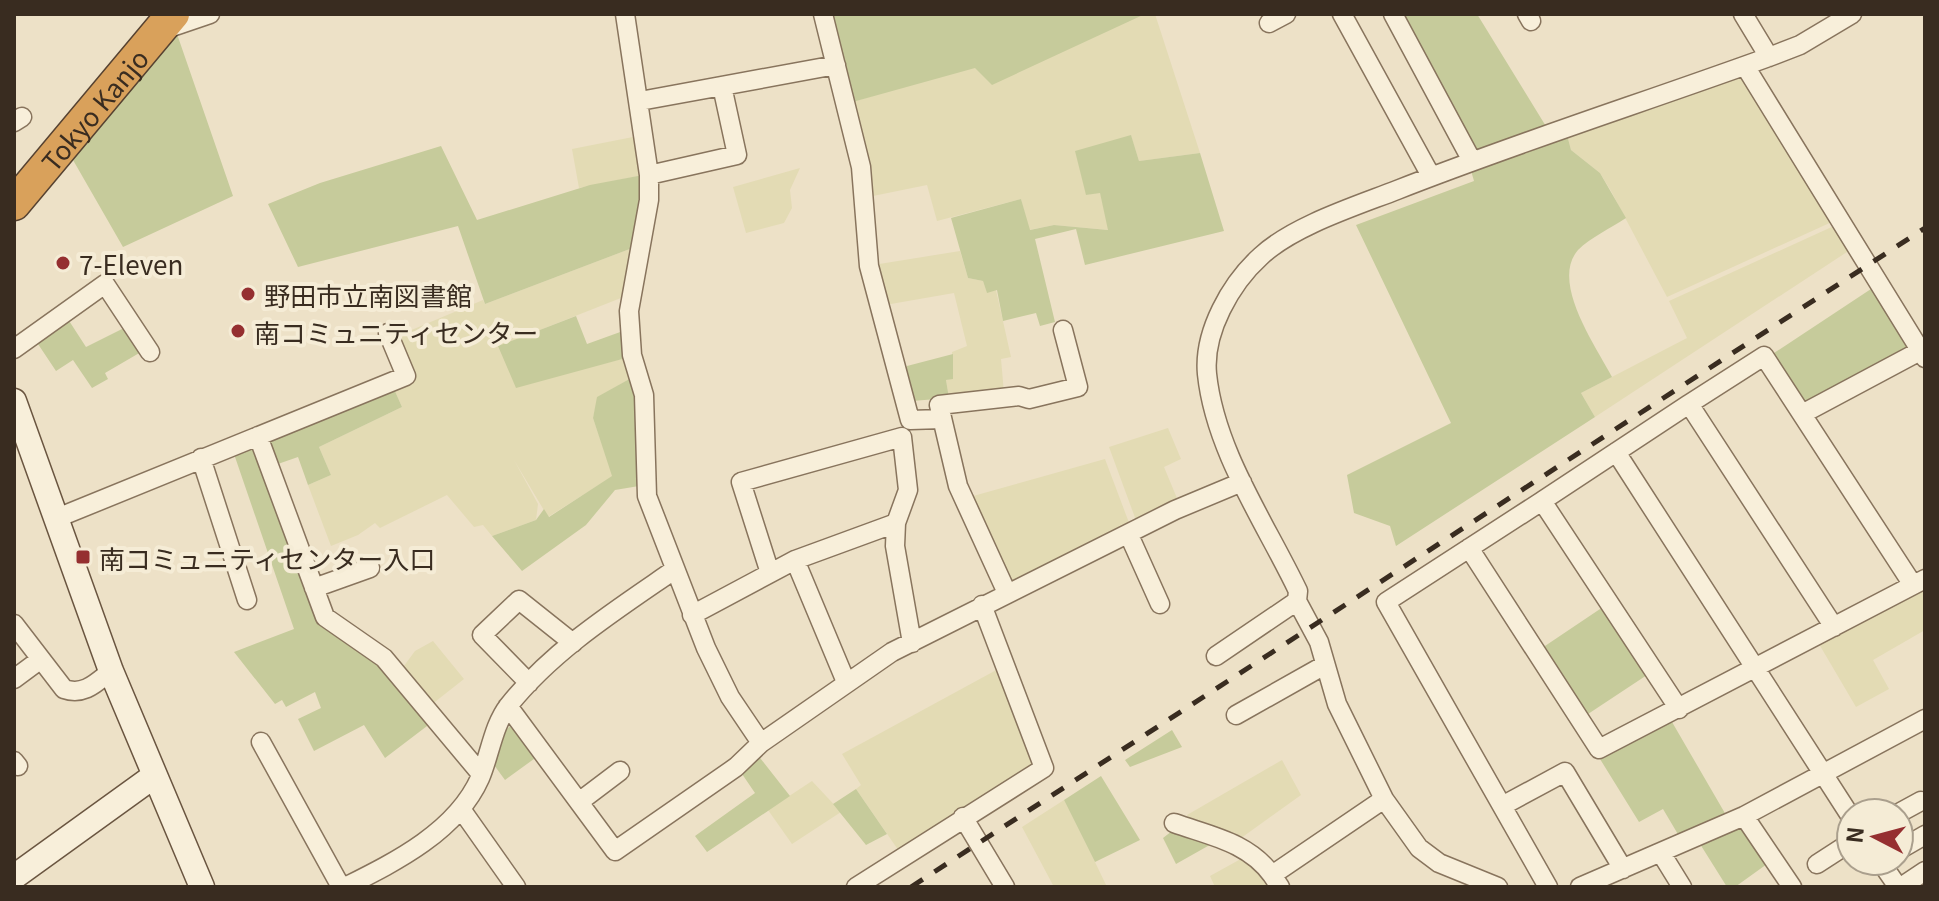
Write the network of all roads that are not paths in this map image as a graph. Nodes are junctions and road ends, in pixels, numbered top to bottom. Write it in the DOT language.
graph roads {
  1 [pos="210,14"];
  2 [pos="625,14"];
  3 [pos="823,14"];
  4 [pos="1286,14"];
  5 [pos="1342,14"];
  6 [pos="1393,14"];
  7 [pos="1743,14"];
  8 [pos="1852,14"];
  9 [pos="160,20"];
  10 [pos="1269,23"];
  11 [pos="1769,57"];
  12 [pos="836,65"];
  13 [pos="1745,66"];
  14 [pos="722,86"];
  15 [pos="640,101"];
  16 [pos="1472,161"];
  17 [pos="14,174"];
  18 [pos="649,175"];
  19 [pos="1431,176"];
  20 [pos="14,204"];
  21 [pos="1063,330"];
  22 [pos="388,333"];
  23 [pos="14,349"];
  24 [pos="150,352"];
  25 [pos="1923,355"];
  26 [pos="14,401"];
  27 [pos="1689,404"];
  28 [pos="1802,414"];
  29 [pos="942,419"];
  30 [pos="258,436"];
  31 [pos="1616,452"];
  32 [pos="201,458"];
  33 [pos="1242,482"];
  34 [pos="1542,501"];
  35 [pos="57,518"];
  36 [pos="896,523"];
  37 [pos="1129,535"];
  38 [pos="1469,548"];
  39 [pos="795,560"];
  40 [pos="370,568"];
  41 [pos="674,570"];
  42 [pos="770,573"];
  43 [pos="1919,582"];
  44 [pos="314,588"];
  45 [pos="1007,593"];
  46 [pos="247,600"];
  47 [pos="1297,601"];
  48 [pos="1160,604"];
  49 [pos="982,605"];
  50 [pos="692,615"];
  51 [pos="14,624"];
  52 [pos="1834,627"];
  53 [pos="573,643"];
  54 [pos="912,643"];
  55 [pos="1216,656"];
  56 [pos="41,659"];
  57 [pos="1323,666"];
  58 [pos="1757,669"];
  59 [pos="111,671"];
  60 [pos="14,679"];
  61 [pos="846,682"];
  62 [pos="529,683"];
  63 [pos="508,706"];
  64 [pos="1679,709"];
  65 [pos="1236,715"];
  66 [pos="1925,719"];
  67 [pos="261,742"];
  68 [pos="761,743"];
  69 [pos="620,771"];
  70 [pos="1821,772"];
  71 [pos="481,774"];
  72 [pos="154,776"];
  73 [pos="1838,797"];
  74 [pos="1384,799"];
  75 [pos="1921,801"];
  76 [pos="579,802"];
  77 [pos="1915,804"];
  78 [pos="1502,806"];
  79 [pos="461,809"];
  80 [pos="1744,816"];
  81 [pos="963,817"];
  82 [pos="1174,823"];
  83 [pos="1835,852"];
  84 [pos="1661,853"];
  85 [pos="1817,864"];
  86 [pos="1623,869"];
  87 [pos="1925,871"];
  88 [pos="14,877"];
  89 [pos="1276,881"];
  90 [pos="202,887"];
  91 [pos="343,887"];
  92 [pos="516,887"];
  93 [pos="856,887"];
  94 [pos="1005,887"];
  95 [pos="1498,887"];
  96 [pos="1548,887"];
  97 [pos="1580,887"];
  98 [pos="1682,887"];
  99 [pos="1792,887"];
  100 [pos="1900,887"];
  1 -- 9 [label="street"];
  2 -- 15 [label="street"];
  3 -- 12 [label="street"];
  4 -- 10 [label="street"];
  5 -- 19 [label="street"];
  6 -- 16 [label="street"];
  7 -- 11 [label="street"];
  8 -- 11 [label="street"];
  9 -- 17 [label="highway, Tokyo Kanjo"];
  9 -- 20 [label="highway, Tokyo Kanjo"];
  11 -- 13 [label="street"];
  12 -- 14 [label="street"];
  12 -- 29 [label="street"];
  13 -- 16 [label="street"];
  13 -- 25 [label="street"];
  14 -- 15 [label="street"];
  14 -- 18 [label="street"];
  15 -- 18 [label="street"];
  16 -- 19 [label="street"];
  18 -- 41 [label="street"];
  19 -- 33 [label="street"];
  21 -- 29 [label="street"];
  22 -- 30 [label="street"];
  23 -- 24 [label="street"];
  25 -- 28 [label="street"];
  26 -- 35 [label="street"];
  27 -- 28 [label="street"];
  27 -- 31 [label="street"];
  27 -- 52 [label="street"];
  28 -- 43 [label="street"];
  29 -- 45 [label="street"];
  30 -- 32 [label="street"];
  30 -- 44 [label="street"];
  31 -- 34 [label="street"];
  31 -- 58 [label="street"];
  32 -- 35 [label="street"];
  32 -- 46 [label="street"];
  33 -- 37 [label="street"];
  33 -- 47 [label="street"];
  34 -- 38 [label="street"];
  34 -- 64 [label="street"];
  35 -- 59 [label="street"];
  36 -- 39 [label="street"];
  36 -- 42 [label="street"];
  36 -- 54 [label="street"];
  37 -- 45 [label="street"];
  37 -- 48 [label="street"];
  38 -- 64 [label="street"];
  38 -- 78 [label="street"];
  39 -- 42 [label="street"];
  39 -- 61 [label="street"];
  40 -- 44 [label="street"];
  41 -- 50 [label="street"];
  41 -- 53 [label="street"];
  42 -- 50 [label="street"];
  43 -- 52 [label="street"];
  44 -- 71 [label="street"];
  45 -- 49 [label="street"];
  47 -- 55 [label="street"];
  47 -- 57 [label="street"];
  49 -- 54 [label="street"];
  49 -- 81 [label="street"];
  50 -- 68 [label="street"];
  51 -- 56 [label="street"];
  52 -- 58 [label="street"];
  53 -- 62 [label="street"];
  53 -- 62 [label="street"];
  54 -- 61 [label="street"];
  56 -- 59 [label="street"];
  56 -- 60 [label="street"];
  57 -- 65 [label="street"];
  57 -- 74 [label="street"];
  58 -- 64 [label="street"];
  58 -- 70 [label="street"];
  59 -- 72 [label="street"];
  61 -- 68 [label="street"];
  62 -- 63 [label="street"];
  63 -- 71 [label="street"];
  63 -- 76 [label="street"];
  66 -- 70 [label="street"];
  67 -- 91 [label="street"];
  68 -- 76 [label="street"];
  69 -- 76 [label="street"];
  70 -- 73 [label="street"];
  70 -- 80 [label="street"];
  71 -- 79 [label="street"];
  72 -- 88 [label="street"];
  72 -- 90 [label="street"];
  74 -- 89 [label="street"];
  74 -- 95 [label="street"];
  75 -- 77 [label="street"];
  78 -- 86 [label="street"];
  78 -- 96 [label="street"];
  79 -- 91 [label="street"];
  79 -- 92 [label="street"];
  80 -- 84 [label="street"];
  80 -- 99 [label="street"];
  81 -- 93 [label="street"];
  81 -- 94 [label="street"];
  82 -- 89 [label="street"];
  83 -- 85 [label="street"];
  84 -- 86 [label="street"];
  84 -- 98 [label="street"];
  86 -- 97 [label="street"];
  87 -- 100 [label="street"];
}
